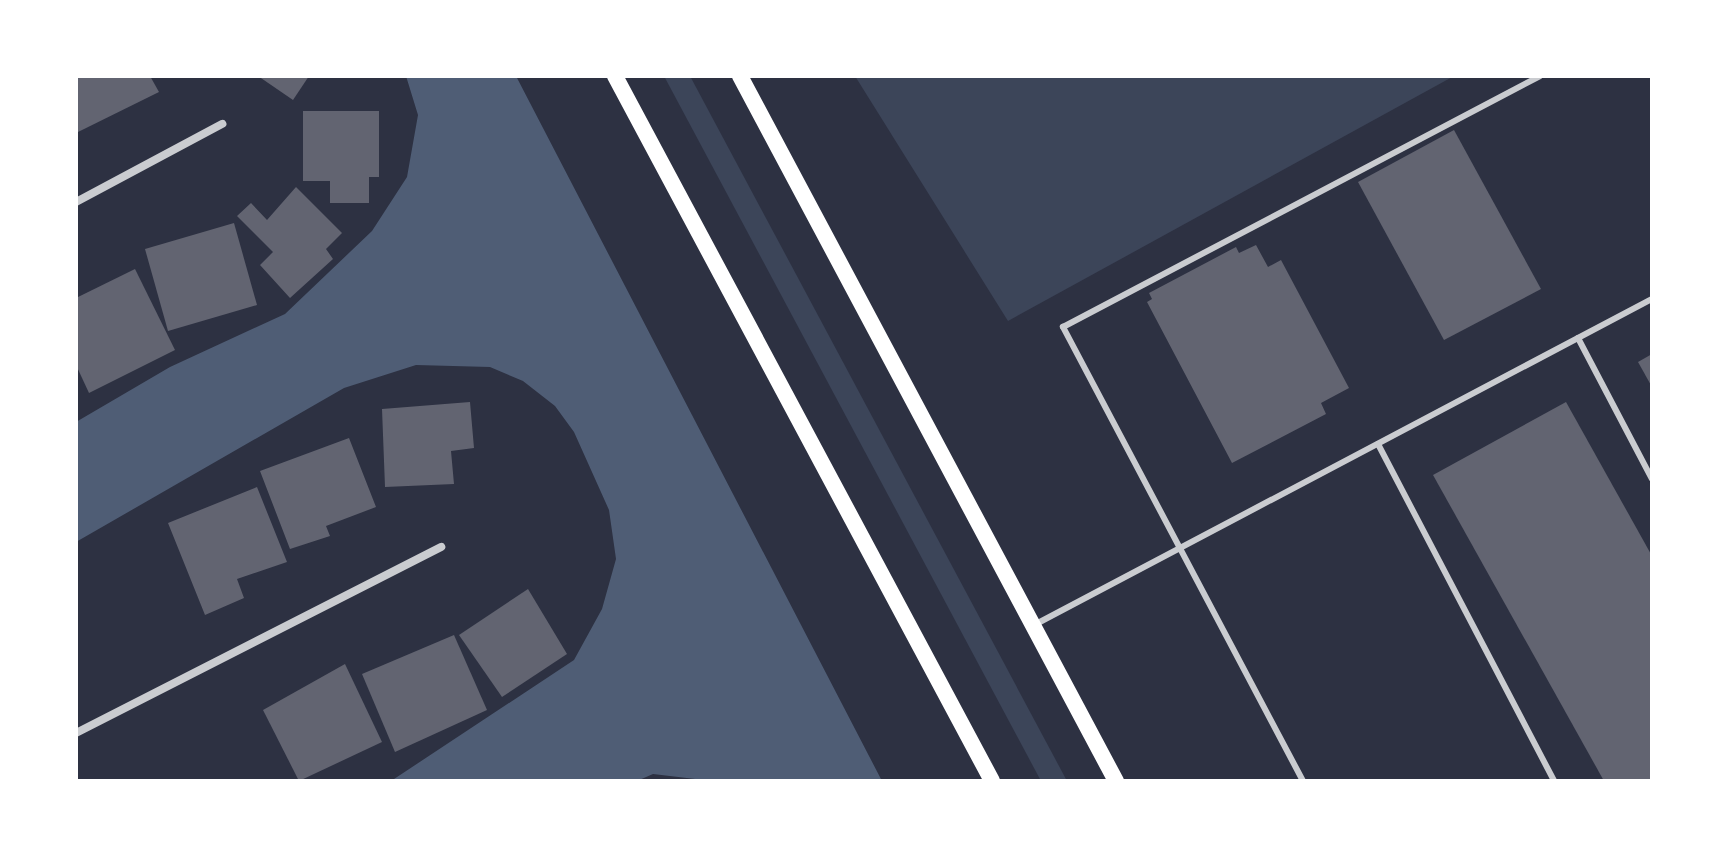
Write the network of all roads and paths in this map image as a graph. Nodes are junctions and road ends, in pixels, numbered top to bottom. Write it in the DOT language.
graph roads {
  1 [pos="615,76"];
  2 [pos="740,76"];
  3 [pos="1540,76"];
  4 [pos="222,124"];
  5 [pos="76,202"];
  6 [pos="1652,299"];
  7 [pos="1578,338"];
  8 [pos="1378,444"];
  9 [pos="1652,479"];
  10 [pos="441,547"];
  11 [pos="1181,548"];
  12 [pos="1033,626"];
  13 [pos="76,733"];
  14 [pos="992,781"];
  15 [pos="1116,781"];
  16 [pos="1303,781"];
  17 [pos="1554,781"];
  1 -- 14 [label="main road"];
  2 -- 12 [label="main road"];
  3 -- 11 [label="lane"];
  4 -- 5 [label="street"];
  6 -- 7 [label="lane"];
  7 -- 8 [label="lane"];
  7 -- 9 [label="lane"];
  8 -- 11 [label="lane"];
  8 -- 17 [label="lane"];
  10 -- 13 [label="street"];
  11 -- 12 [label="lane"];
  11 -- 16 [label="lane"];
  12 -- 15 [label="main road"];
}
